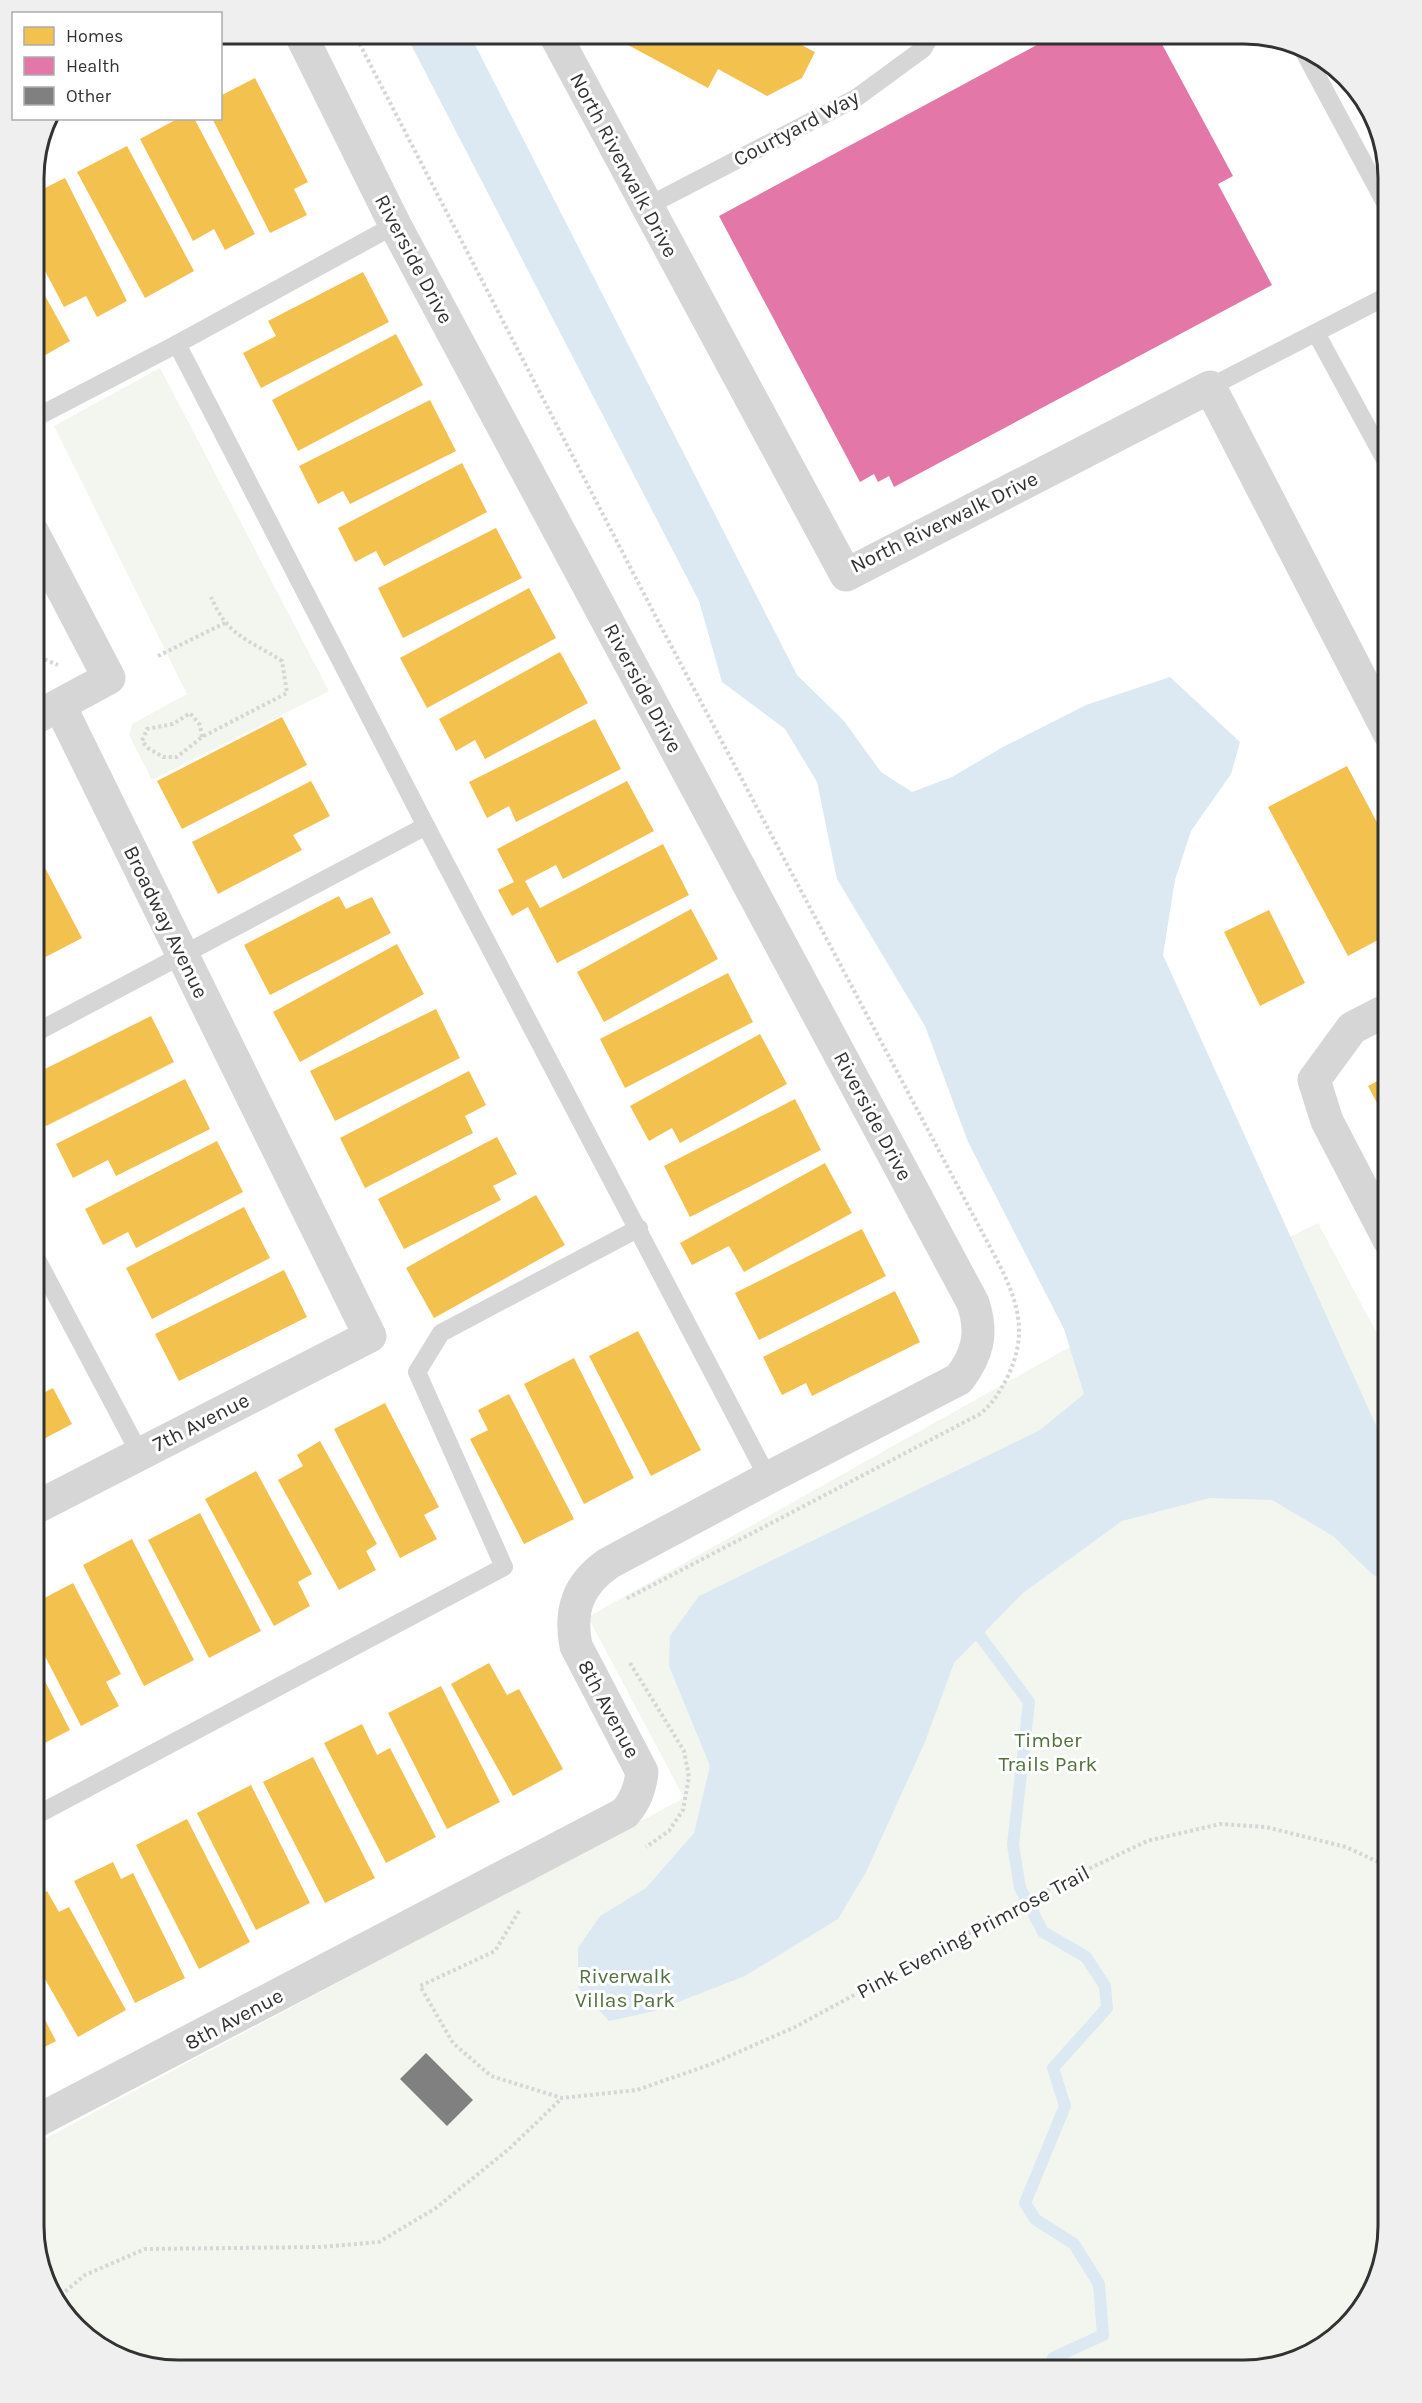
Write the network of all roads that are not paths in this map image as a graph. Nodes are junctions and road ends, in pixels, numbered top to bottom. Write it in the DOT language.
graph roads {
  1 [pos="305,44"];
  2 [pos="560,44"];
  3 [pos="926,44"];
  4 [pos="1309,60"];
  5 [pos="1378,189"];
  6 [pos="646,207"];
  7 [pos="395,225"];
  8 [pos="1378,301"];
  9 [pos="1316,333"];
  10 [pos="177,344"];
  11 [pos="1210,387"];
  12 [pos="44,413"];
  13 [pos="1378,447"];
  14 [pos="44,554"];
  15 [pos="1378,709"];
  16 [pos="46,712"];
  17 [pos="426,826"];
  18 [pos="183,956"];
  19 [pos="1378,1015"];
  20 [pos="44,1028"];
  21 [pos="1378,1215"];
  22 [pos="639,1228"];
  23 [pos="44,1273"];
  24 [pos="370,1336"];
  25 [pos="977,1343"];
  26 [pos="140,1454"];
  27 [pos="768,1478"];
  28 [pos="44,1503"];
  29 [pos="44,1811"];
  30 [pos="44,2117"];
  1 -- 7 [label="street, Riverside Drive"];
  2 -- 6 [label="street, North Riverwalk Drive"];
  3 -- 6 [label="lane, Courtyard Way"];
  4 -- 5 [label="lane"];
  6 -- 11 [label="street, North Riverwalk Drive"];
  7 -- 10 [label="lane"];
  7 -- 25 [label="street, Riverside Drive"];
  8 -- 9 [label="lane"];
  9 -- 11 [label="lane"];
  9 -- 13 [label="lane"];
  10 -- 12 [label="lane"];
  10 -- 17 [label="lane"];
  11 -- 15 [label="street"];
  14 -- 16 [label="street, Broadway Avenue"];
  16 -- 18 [label="street, Broadway Avenue"];
  17 -- 18 [label="lane"];
  17 -- 22 [label="lane"];
  18 -- 20 [label="lane"];
  18 -- 24 [label="street, Broadway Avenue"];
  19 -- 21 [label="street"];
  22 -- 27 [label="lane"];
  22 -- 29 [label="lane"];
  23 -- 26 [label="lane"];
  24 -- 26 [label="street, 7th Avenue"];
  25 -- 27 [label="street, 8th Avenue"];
  26 -- 28 [label="street, 7th Avenue"];
  27 -- 30 [label="street, 8th Avenue"];
}
